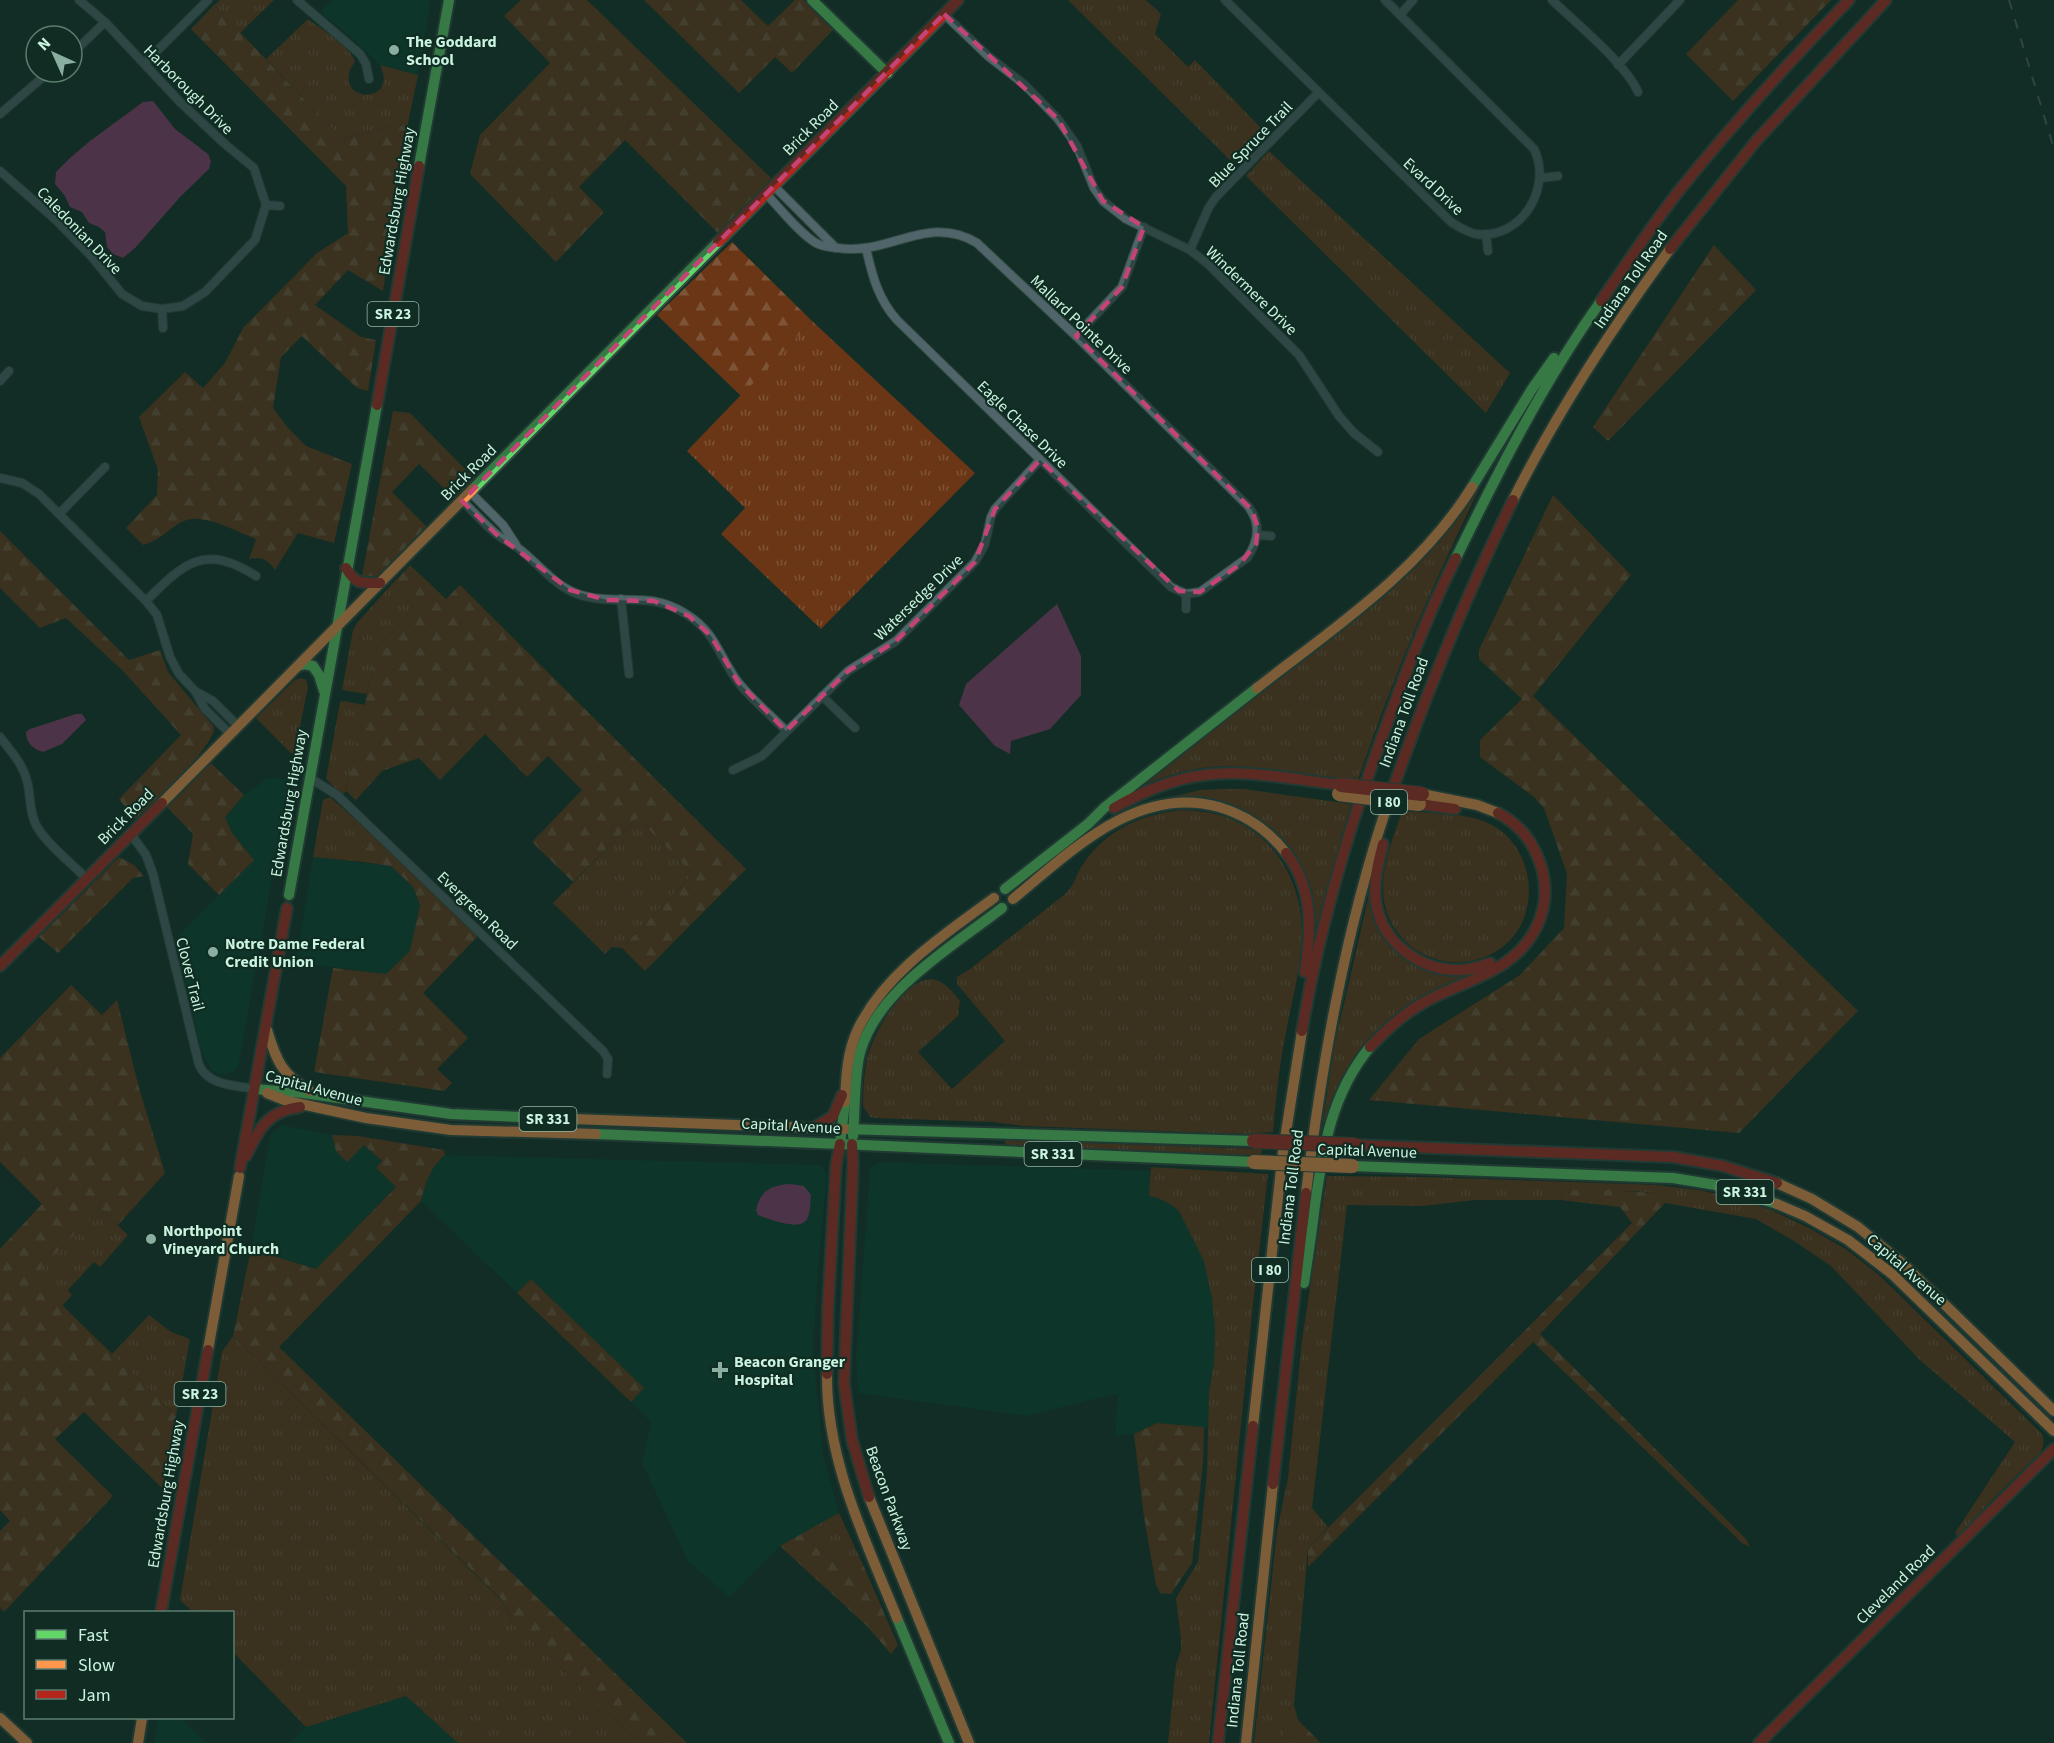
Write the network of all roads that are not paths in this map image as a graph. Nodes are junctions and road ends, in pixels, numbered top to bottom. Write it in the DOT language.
graph roads {
  1 [pos="80,0"];
  2 [pos="208,0"];
  3 [pos="297,0"];
  4 [pos="449,0"];
  5 [pos="812,0"];
  6 [pos="958,0"];
  7 [pos="1225,0"];
  8 [pos="1385,0"];
  9 [pos="1413,0"];
  10 [pos="1552,0"];
  11 [pos="1680,0"];
  12 [pos="1849,0"];
  13 [pos="1886,0"];
  14 [pos="944,14"];
  15 [pos="1400,15"];
  16 [pos="105,22"];
  17 [pos="84,42"];
  18 [pos="145,63"];
  19 [pos="1618,64"];
  20 [pos="887,73"];
  21 [pos="369,79"];
  22 [pos="35,84"];
  23 [pos="1638,92"];
  24 [pos="1318,93"];
  25 [pos="0,114"];
  26 [pos="0,171"];
  27 [pos="1558,176"];
  28 [pos="1541,178"];
  29 [pos="770,190"];
  30 [pos="266,205"];
  31 [pos="280,206"];
  32 [pos="1144,227"];
  33 [pos="1486,234"];
  34 [pos="866,248"];
  35 [pos="1190,250"];
  36 [pos="1488,251"];
  37 [pos="1630,258"];
  38 [pos="162,309"];
  39 [pos="163,328"];
  40 [pos="1076,336"];
  41 [pos="9,371"];
  42 [pos="0,381"];
  43 [pos="1378,452"];
  44 [pos="1040,460"];
  45 [pos="105,467"];
  46 [pos="0,478"];
  47 [pos="467,497"];
  48 [pos="59,514"];
  49 [pos="1257,535"];
  50 [pos="1271,536"];
  51 [pos="346,568"];
  52 [pos="256,576"];
  53 [pos="380,583"];
  54 [pos="1189,594"];
  55 [pos="621,599"];
  56 [pos="146,601"];
  57 [pos="1186,609"];
  58 [pos="336,627"];
  59 [pos="295,668"];
  60 [pos="629,674"];
  61 [pos="325,693"];
  62 [pos="822,696"];
  63 [pos="1417,717"];
  64 [pos="855,728"];
  65 [pos="234,730"];
  66 [pos="786,731"];
  67 [pos="0,737"];
  68 [pos="733,770"];
  69 [pos="310,778"];
  70 [pos="1340,790"];
  71 [pos="1420,799"];
  72 [pos="1088,824"];
  73 [pos="1103,827"];
  74 [pos="130,834"];
  75 [pos="86,878"];
  76 [pos="1003,899"];
  77 [pos="0,966"];
  78 [pos="266,1026"];
  79 [pos="607,1074"];
  80 [pos="847,1078"];
  81 [pos="254,1089"];
  82 [pos="1291,1095"];
  83 [pos="318,1101"];
  84 [pos="814,1128"];
  85 [pos="848,1129"];
  86 [pos="846,1144"];
  87 [pos="239,1172"];
  88 [pos="1286,1367"];
  89 [pos="2054,1411"];
  90 [pos="2054,1431"];
  91 [pos="2054,1449"];
  92 [pos="161,1611"];
  93 [pos="0,1718"];
  94 [pos="142,1719"];
  95 [pos="27,1743"];
  96 [pos="138,1743"];
  97 [pos="949,1743"];
  98 [pos="969,1743"];
  99 [pos="1218,1743"];
  100 [pos="1246,1743"];
  101 [pos="1759,1743"];
  1 -- 16 [label="street, Harborough Drive"];
  2 -- 18 [label="street"];
  3 -- 21 [label="street"];
  4 -- 51 [label="main road, Edwardsburg Highway / SR 23"];
  5 -- 20 [label="main road"];
  6 -- 14 [label="main road, Brick Road"];
  7 -- 24 [label="street, Evard Drive"];
  8 -- 15 [label="street"];
  9 -- 15 [label="street"];
  10 -- 19 [label="street"];
  11 -- 19 [label="street"];
  12 -- 37 [label="main road, Indiana Toll Road / I 80"];
  13 -- 63 [label="main road, Indiana Toll Road / I 80"];
  14 -- 20 [label="main road, Brick Road"];
  14 -- 32 [label="street, Windermere Drive"];
  15 -- 28 [label="street"];
  16 -- 17 [label="street"];
  16 -- 18 [label="street, Harborough Drive"];
  18 -- 30 [label="street, Harborough Drive"];
  19 -- 23 [label="street"];
  20 -- 29 [label="main road, Brick Road"];
  22 -- 25 [label="street"];
  24 -- 33 [label="street, Evard Drive"];
  24 -- 35 [label="street, Blue Spruce Trail"];
  26 -- 38 [label="street, Caledonian Drive"];
  27 -- 28 [label="street"];
  28 -- 33 [label="street"];
  29 -- 34 [label="street, Mallard Pointe Drive"];
  29 -- 47 [label="main road, Brick Road"];
  30 -- 31 [label="street"];
  30 -- 38 [label="street"];
  32 -- 35 [label="street, Windermere Drive"];
  32 -- 40 [label="street"];
  33 -- 36 [label="street"];
  34 -- 40 [label="street, Mallard Pointe Drive"];
  34 -- 44 [label="street, Eagle Chase Drive"];
  35 -- 43 [label="street, Windermere Drive"];
  37 -- 72 [label="main road"];
  37 -- 82 [label="main road, Indiana Toll Road / I 80"];
  38 -- 39 [label="street"];
  40 -- 49 [label="street, Mallard Pointe Drive"];
  41 -- 42 [label="street"];
  44 -- 54 [label="street, Eagle Chase Drive"];
  44 -- 62 [label="street, Watersedge Drive"];
  45 -- 48 [label="street"];
  46 -- 48 [label="street"];
  47 -- 53 [label="main road, Brick Road"];
  47 -- 55 [label="street"];
  48 -- 56 [label="street"];
  49 -- 50 [label="street"];
  49 -- 54 [label="street"];
  51 -- 53 [label="main road"];
  51 -- 58 [label="main road, Edwardsburg Highway / SR 23"];
  52 -- 56 [label="street"];
  53 -- 58 [label="main road, Brick Road"];
  54 -- 57 [label="street"];
  55 -- 60 [label="street"];
  55 -- 66 [label="street"];
  56 -- 65 [label="street"];
  58 -- 59 [label="main road, Brick Road"];
  58 -- 61 [label="main road, Edwardsburg Highway / SR 23"];
  59 -- 61 [label="main road"];
  59 -- 65 [label="main road, Brick Road"];
  61 -- 69 [label="main road, Edwardsburg Highway / SR 23"];
  62 -- 64 [label="street"];
  62 -- 66 [label="street, Watersedge Drive"];
  63 -- 71 [label="main road"];
  63 -- 88 [label="main road, Indiana Toll Road / I 80"];
  65 -- 74 [label="main road, Brick Road"];
  66 -- 68 [label="street, Watersedge Drive"];
  67 -- 75 [label="street"];
  69 -- 78 [label="main road, Edwardsburg Highway / SR 23"];
  69 -- 79 [label="street, Evergreen Road"];
  70 -- 71 [label="main road, bridge"];
  70 -- 72 [label="main road"];
  70 -- 73 [label="main road"];
  71 -- 88 [label="main road"];
  72 -- 76 [label="main road"];
  73 -- 76 [label="main road"];
  73 -- 82 [label="main road"];
  74 -- 75 [label="main road, Brick Road"];
  74 -- 81 [label="street, Clover Trail"];
  75 -- 77 [label="main road, Brick Road"];
  76 -- 80 [label="main road"];
  76 -- 85 [label="main road"];
  78 -- 81 [label="main road, Edwardsburg Highway / SR 23"];
  78 -- 83 [label="main road"];
  80 -- 84 [label="main road"];
  80 -- 85 [label="main road"];
  81 -- 83 [label="main road, Capital Avenue / SR 331"];
  81 -- 87 [label="main road, Edwardsburg Highway / SR 23"];
  82 -- 99 [label="main road, Indiana Toll Road / I 80"];
  83 -- 84 [label="main road, Capital Avenue / SR 331"];
  83 -- 86 [label="main road, Capital Avenue / SR 331"];
  83 -- 87 [label="main road"];
  84 -- 85 [label="main road, Capital Avenue / SR 331"];
  85 -- 86 [label="main road"];
  85 -- 89 [label="main road, Capital Avenue / SR 331, bridge"];
  86 -- 90 [label="main road, Capital Avenue / SR 331, bridge"];
  86 -- 97 [label="main road"];
  86 -- 98 [label="main road, Beacon Parkway"];
  87 -- 92 [label="main road, Edwardsburg Highway / SR 23"];
  88 -- 100 [label="main road, Indiana Toll Road / I 80"];
  91 -- 101 [label="main road, Cleveland Road"];
  93 -- 95 [label="main road"];
  94 -- 96 [label="main road"];
}
